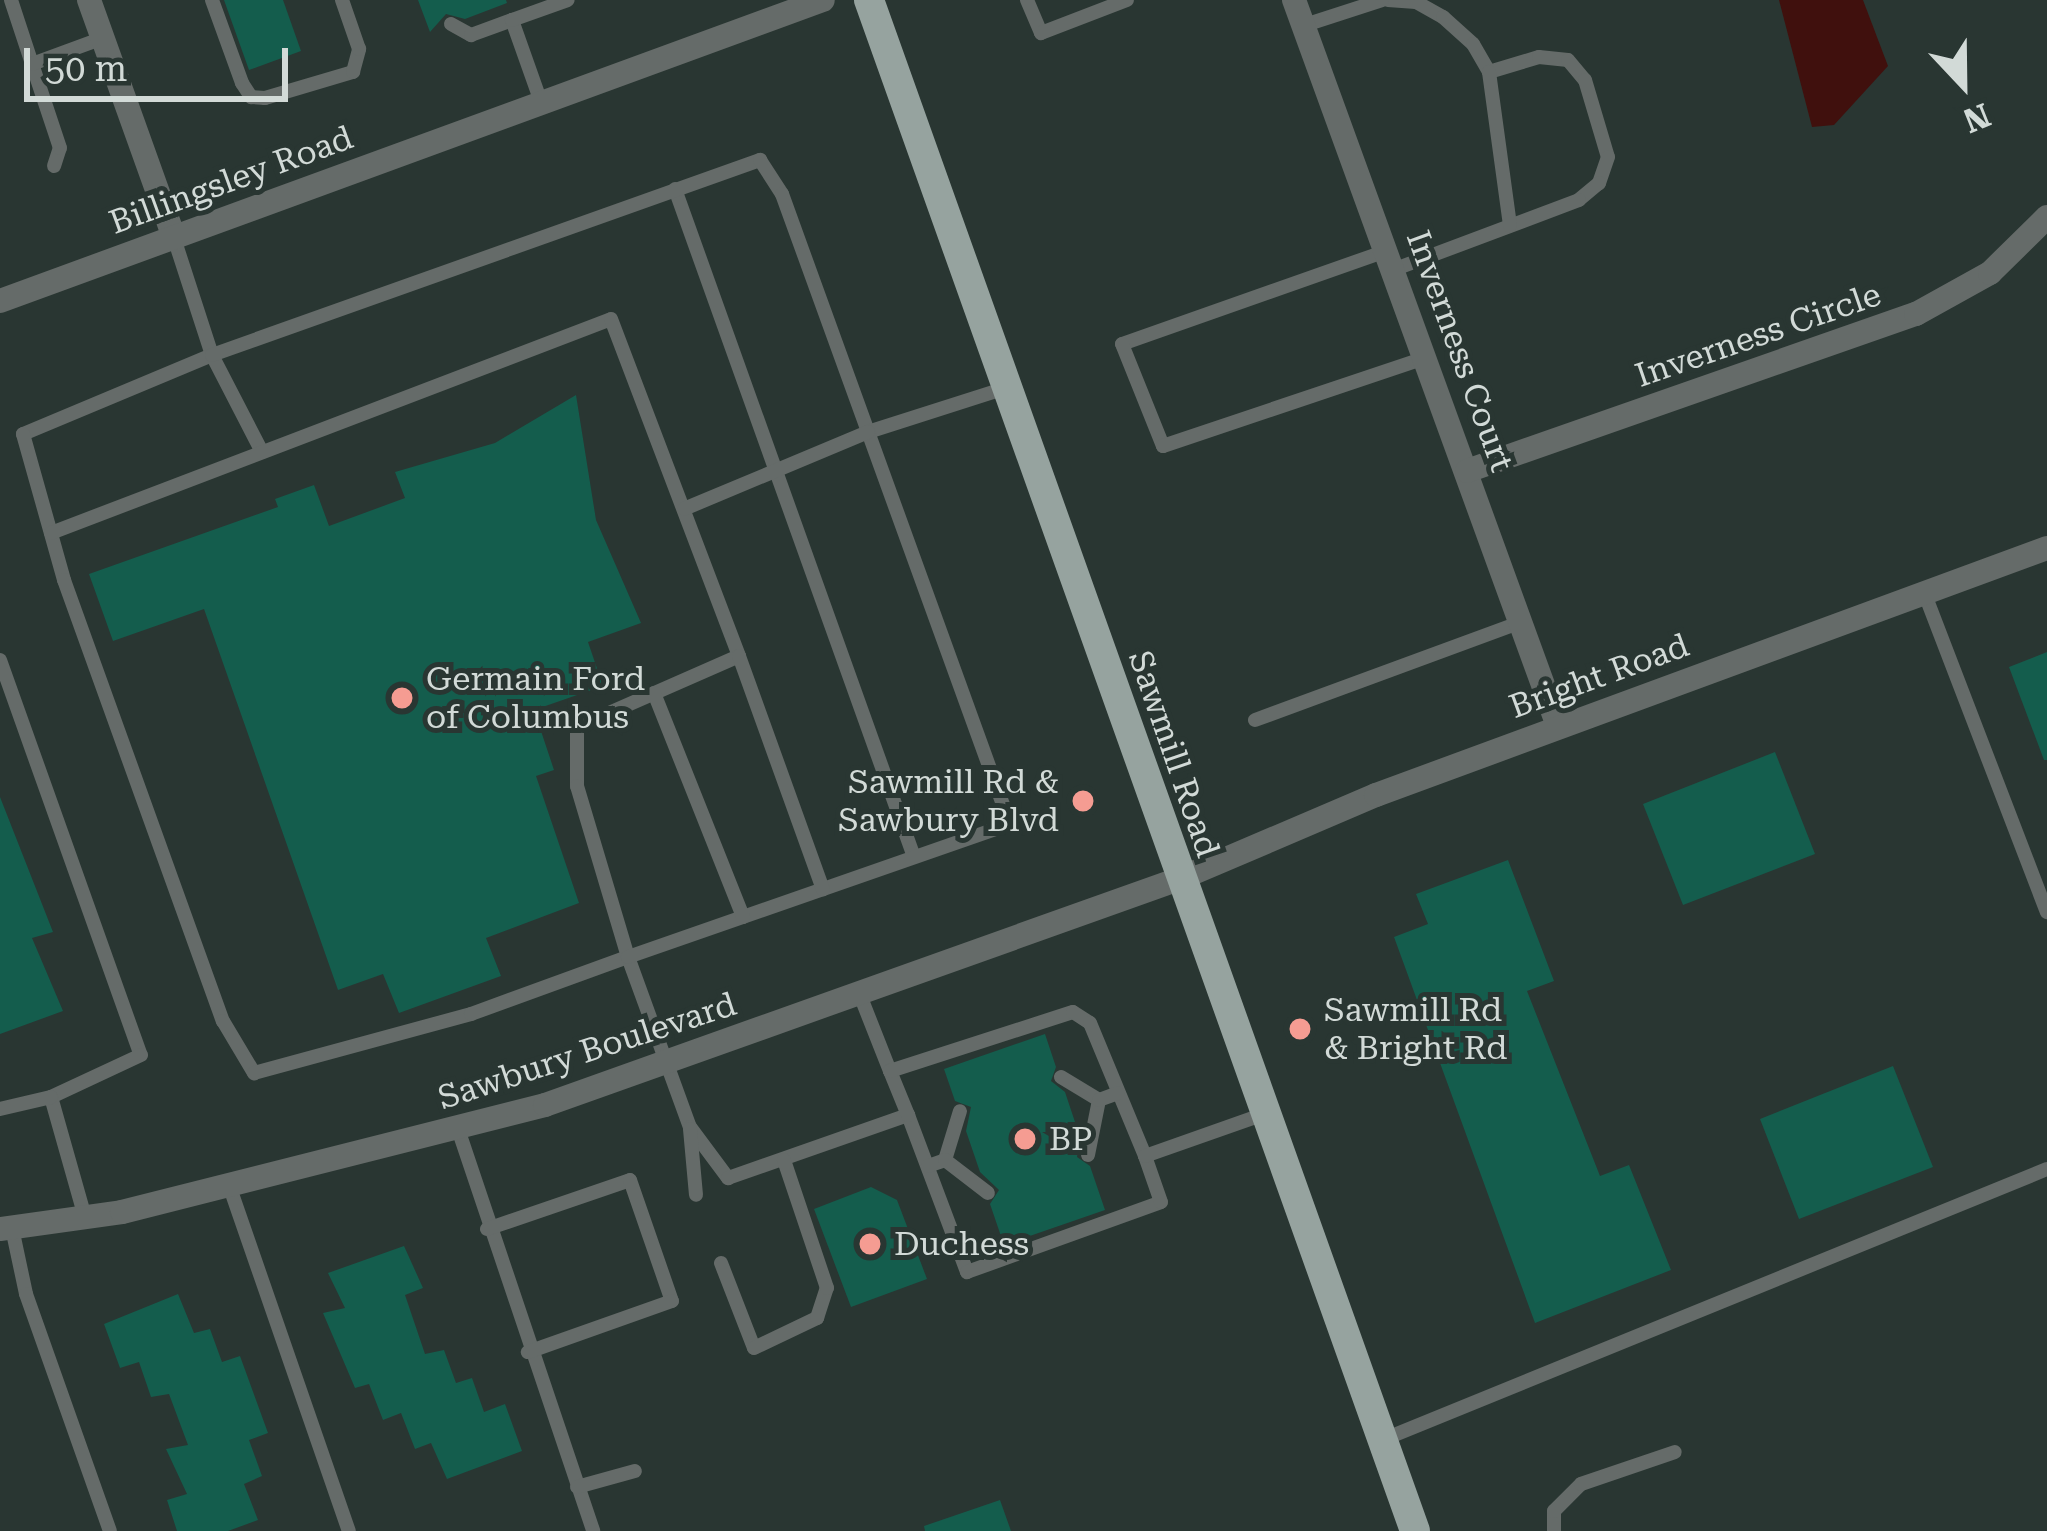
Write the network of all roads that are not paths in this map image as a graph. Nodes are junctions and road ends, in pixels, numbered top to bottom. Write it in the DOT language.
graph roads {
  1 [pos="11,0"];
  2 [pos="89,0"];
  3 [pos="212,0"];
  4 [pos="342,0"];
  5 [pos="568,0"];
  6 [pos="823,0"];
  7 [pos="869,0"];
  8 [pos="1028,0"];
  9 [pos="1127,0"];
  10 [pos="1294,0"];
  11 [pos="1385,0"];
  12 [pos="512,20"];
  13 [pos="451,24"];
  14 [pos="1305,25"];
  15 [pos="103,38"];
  16 [pos="32,64"];
  17 [pos="1489,72"];
  18 [pos="541,102"];
  19 [pos="55,166"];
  20 [pos="676,189"];
  21 [pos="2047,217"];
  22 [pos="1510,226"];
  23 [pos="173,236"];
  24 [pos="1392,259"];
  25 [pos="0,301"];
  26 [pos="212,355"];
  27 [pos="1427,357"];
  28 [pos="1010,386"];
  29 [pos="868,432"];
  30 [pos="262,452"];
  31 [pos="1467,470"];
  32 [pos="776,471"];
  33 [pos="684,509"];
  34 [pos="51,533"];
  35 [pos="2047,548"];
  36 [pos="1924,592"];
  37 [pos="1521,622"];
  38 [pos="739,656"];
  39 [pos="0,660"];
  40 [pos="654,693"];
  41 [pos="1255,720"];
  42 [pos="1558,726"];
  43 [pos="914,857"];
  44 [pos="1178,879"];
  45 [pos="823,889"];
  46 [pos="2047,912"];
  47 [pos="742,917"];
  48 [pos="628,957"];
  49 [pos="860,995"];
  50 [pos="669,1062"];
  51 [pos="890,1071"];
  52 [pos="1061,1077"];
  53 [pos="1118,1093"];
  54 [pos="51,1097"];
  55 [pos="1099,1100"];
  56 [pos="0,1109"];
  57 [pos="960,1111"];
  58 [pos="1264,1114"];
  59 [pos="908,1115"];
  60 [pos="690,1127"];
  61 [pos="458,1129"];
  62 [pos="1088,1155"];
  63 [pos="1145,1156"];
  64 [pos="784,1160"];
  65 [pos="944,1160"];
  66 [pos="928,1166"];
  67 [pos="2047,1169"];
  68 [pos="229,1186"];
  69 [pos="988,1193"];
  70 [pos="696,1196"];
  71 [pos="85,1217"];
  72 [pos="6,1228"];
  73 [pos="487,1229"];
  74 [pos="721,1263"];
  75 [pos="528,1352"];
  76 [pos="1382,1440"];
  77 [pos="1675,1452"];
  78 [pos="635,1471"];
  79 [pos="578,1487"];
  80 [pos="110,1531"];
  81 [pos="349,1531"];
  82 [pos="593,1531"];
  83 [pos="1415,1531"];
  84 [pos="1554,1531"];
  1 -- 16 [label="lane"];
  2 -- 15 [label="street"];
  3 -- 4 [label="lane"];
  5 -- 12 [label="lane"];
  6 -- 18 [label="street, Billingsley Road"];
  7 -- 28 [label="main road, Sawmill Road"];
  8 -- 9 [label="lane"];
  10 -- 14 [label="street, Inverness Court"];
  11 -- 14 [label="lane"];
  11 -- 17 [label="lane"];
  12 -- 13 [label="lane"];
  12 -- 18 [label="lane"];
  14 -- 24 [label="street, Inverness Court"];
  15 -- 16 [label="lane"];
  15 -- 23 [label="street"];
  16 -- 19 [label="lane"];
  17 -- 22 [label="lane"];
  17 -- 22 [label="lane"];
  18 -- 23 [label="street, Billingsley Road"];
  20 -- 26 [label="lane"];
  20 -- 29 [label="lane"];
  20 -- 32 [label="lane"];
  21 -- 31 [label="street, Inverness Circle"];
  22 -- 24 [label="lane"];
  23 -- 25 [label="street, Billingsley Road"];
  23 -- 26 [label="lane"];
  24 -- 27 [label="street, Inverness Court"];
  24 -- 27 [label="lane"];
  26 -- 30 [label="lane"];
  26 -- 34 [label="lane"];
  27 -- 31 [label="street, Inverness Court"];
  28 -- 29 [label="lane"];
  28 -- 44 [label="main road, Sawmill Road"];
  29 -- 32 [label="lane"];
  29 -- 43 [label="lane"];
  30 -- 33 [label="lane"];
  30 -- 34 [label="lane"];
  31 -- 37 [label="street, Inverness Court"];
  32 -- 33 [label="lane"];
  32 -- 43 [label="lane"];
  33 -- 38 [label="lane"];
  34 -- 48 [label="lane"];
  35 -- 36 [label="street, Bright Road"];
  36 -- 42 [label="street, Bright Road"];
  36 -- 46 [label="lane"];
  37 -- 41 [label="lane"];
  37 -- 42 [label="street, Inverness Court"];
  38 -- 40 [label="lane"];
  38 -- 45 [label="lane"];
  39 -- 54 [label="lane"];
  40 -- 47 [label="lane"];
  40 -- 48 [label="lane"];
  42 -- 44 [label="street, Bright Road"];
  43 -- 45 [label="lane"];
  44 -- 49 [label="street, Sawbury Boulevard"];
  44 -- 58 [label="main road, Sawmill Road"];
  45 -- 47 [label="lane"];
  47 -- 48 [label="lane"];
  48 -- 50 [label="lane"];
  49 -- 50 [label="street, Sawbury Boulevard"];
  49 -- 51 [label="lane"];
  50 -- 60 [label="lane"];
  50 -- 61 [label="street, Sawbury Boulevard"];
  51 -- 53 [label="lane"];
  51 -- 59 [label="lane"];
  52 -- 55 [label="lane"];
  53 -- 55 [label="lane"];
  53 -- 63 [label="lane"];
  54 -- 56 [label="lane"];
  54 -- 71 [label="lane"];
  55 -- 62 [label="lane"];
  57 -- 65 [label="lane"];
  58 -- 63 [label="lane"];
  58 -- 76 [label="main road, Sawmill Road"];
  59 -- 64 [label="lane"];
  59 -- 66 [label="lane"];
  60 -- 64 [label="lane"];
  60 -- 70 [label="lane"];
  61 -- 68 [label="street, Sawbury Boulevard"];
  61 -- 73 [label="lane"];
  63 -- 66 [label="lane"];
  64 -- 74 [label="lane"];
  65 -- 66 [label="lane"];
  65 -- 69 [label="lane"];
  67 -- 76 [label="lane"];
  68 -- 71 [label="street, Sawbury Boulevard"];
  68 -- 81 [label="lane"];
  71 -- 72 [label="street, Sawbury Boulevard"];
  72 -- 80 [label="lane"];
  73 -- 75 [label="lane"];
  73 -- 75 [label="lane"];
  75 -- 79 [label="lane"];
  76 -- 83 [label="main road, Sawmill Road"];
  77 -- 84 [label="lane"];
  78 -- 79 [label="lane"];
  79 -- 82 [label="lane"];
}
